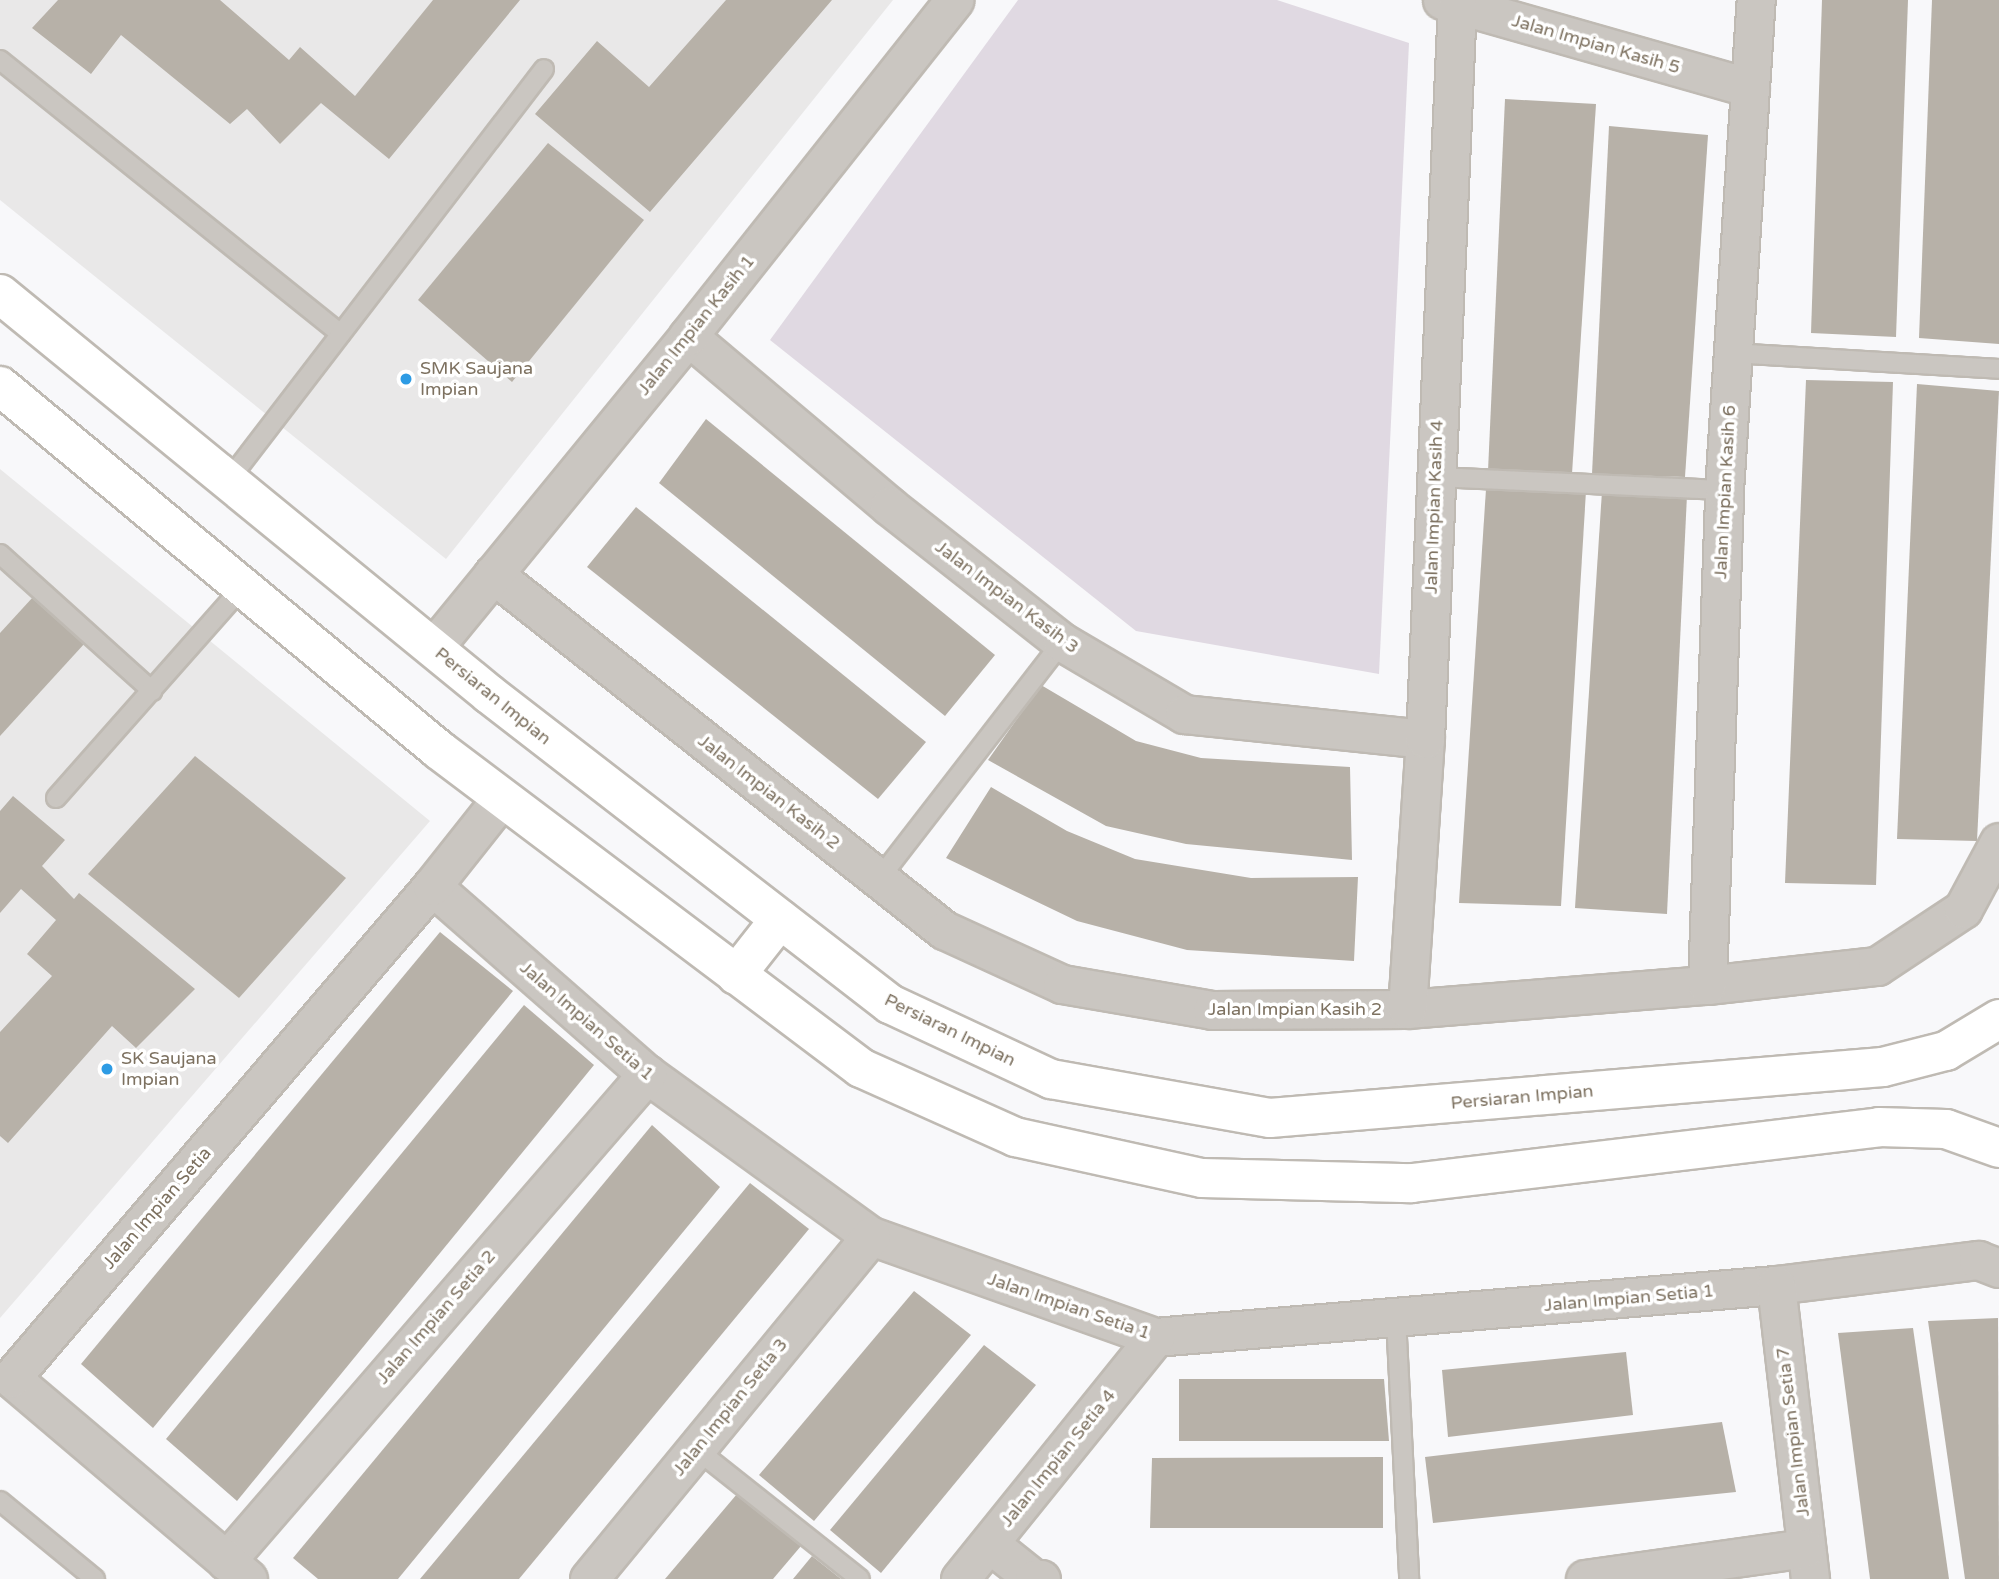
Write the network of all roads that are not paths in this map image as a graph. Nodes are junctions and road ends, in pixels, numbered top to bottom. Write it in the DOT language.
graph roads {
  1 [pos="954,0"];
  2 [pos="1756,0"];
  3 [pos="1449,2"];
  4 [pos="0,60"];
  5 [pos="544,69"];
  6 [pos="1750,88"];
  7 [pos="0,294"];
  8 [pos="341,334"];
  9 [pos="688,336"];
  10 [pos="1732,353"];
  11 [pos="1999,369"];
  12 [pos="0,386"];
  13 [pos="1434,477"];
  14 [pos="228,481"];
  15 [pos="1724,490"];
  16 [pos="0,554"];
  17 [pos="493,574"];
  18 [pos="243,587"];
  19 [pos="1062,642"];
  20 [pos="433,648"];
  21 [pos="152,691"];
  22 [pos="1425,739"];
  23 [pos="56,798"];
  24 [pos="501,799"];
  25 [pos="1999,842"];
  26 [pos="879,880"];
  27 [pos="432,886"];
  28 [pos="780,919"];
  29 [pos="736,975"];
  30 [pos="1707,985"];
  31 [pos="1407,1009"];
  32 [pos="1999,1019"];
  33 [pos="647,1074"];
  34 [pos="1999,1148"];
  35 [pos="871,1236"];
  36 [pos="1999,1268"];
  37 [pos="1776,1285"];
  38 [pos="1396,1318"];
  39 [pos="1155,1337"];
  40 [pos="696,1449"];
  41 [pos="0,1501"];
  42 [pos="990,1544"];
  43 [pos="1808,1563"];
  44 [pos="237,1570"];
  45 [pos="95,1579"];
  46 [pos="589,1579"];
  47 [pos="860,1579"];
  48 [pos="960,1579"];
  49 [pos="1041,1579"];
  50 [pos="1409,1579"];
  51 [pos="1585,1579"];
  1 -- 9 [label="street, Jalan Impian Kasih 1"];
  2 -- 6 [label="street, Jalan Impian Kasih 6"];
  3 -- 6 [label="street, Jalan Impian Kasih 5"];
  3 -- 13 [label="street, Jalan Impian Kasih 4"];
  4 -- 8 [label="lane"];
  5 -- 8 [label="lane"];
  6 -- 10 [label="street, Jalan Impian Kasih 6"];
  7 -- 14 [label="street, Persiaran Impian"];
  8 -- 14 [label="lane"];
  9 -- 17 [label="street, Jalan Impian Kasih 1"];
  9 -- 19 [label="street, Jalan Impian Kasih 3"];
  10 -- 11 [label="lane"];
  10 -- 15 [label="street, Jalan Impian Kasih 6"];
  12 -- 18 [label="street"];
  13 -- 15 [label="lane"];
  13 -- 22 [label="street, Jalan Impian Kasih 4"];
  14 -- 20 [label="street, Persiaran Impian"];
  15 -- 30 [label="street, Jalan Impian Kasih 6"];
  16 -- 21 [label="lane"];
  17 -- 20 [label="street, Jalan Impian Kasih 1"];
  17 -- 26 [label="street, Jalan Impian Kasih 2"];
  18 -- 21 [label="lane"];
  18 -- 24 [label="street"];
  19 -- 22 [label="street, Jalan Impian Kasih 3"];
  19 -- 26 [label="lane"];
  20 -- 28 [label="street, Persiaran Impian"];
  21 -- 23 [label="lane"];
  22 -- 31 [label="street, Jalan Impian Kasih 4"];
  24 -- 27 [label="street, Jalan Impian Setia"];
  24 -- 29 [label="street"];
  25 -- 30 [label="street, Jalan Impian Kasih 2"];
  26 -- 31 [label="street, Jalan Impian Kasih 2"];
  27 -- 33 [label="street, Jalan Impian Setia 1"];
  27 -- 44 [label="street, Jalan Impian Setia"];
  28 -- 29 [label="street"];
  28 -- 32 [label="street, Persiaran Impian"];
  29 -- 34 [label="street"];
  30 -- 31 [label="street, Jalan Impian Kasih 2"];
  33 -- 35 [label="street, Jalan Impian Setia 1"];
  33 -- 44 [label="street, Jalan Impian Setia 2"];
  35 -- 39 [label="street, Jalan Impian Setia 1"];
  35 -- 40 [label="street, Jalan Impian Setia 3"];
  36 -- 37 [label="street, Jalan Impian Setia 1"];
  37 -- 38 [label="street, Jalan Impian Setia 1"];
  37 -- 43 [label="street, Jalan Impian Setia 7"];
  38 -- 39 [label="street, Jalan Impian Setia 1"];
  38 -- 50 [label="lane"];
  39 -- 42 [label="street, Jalan Impian Setia 4"];
  40 -- 46 [label="street, Jalan Impian Setia 3"];
  40 -- 47 [label="lane"];
  41 -- 45 [label="lane"];
  42 -- 48 [label="street, Jalan Impian Setia 4"];
  42 -- 49 [label="street"];
  43 -- 51 [label="street"];
}
